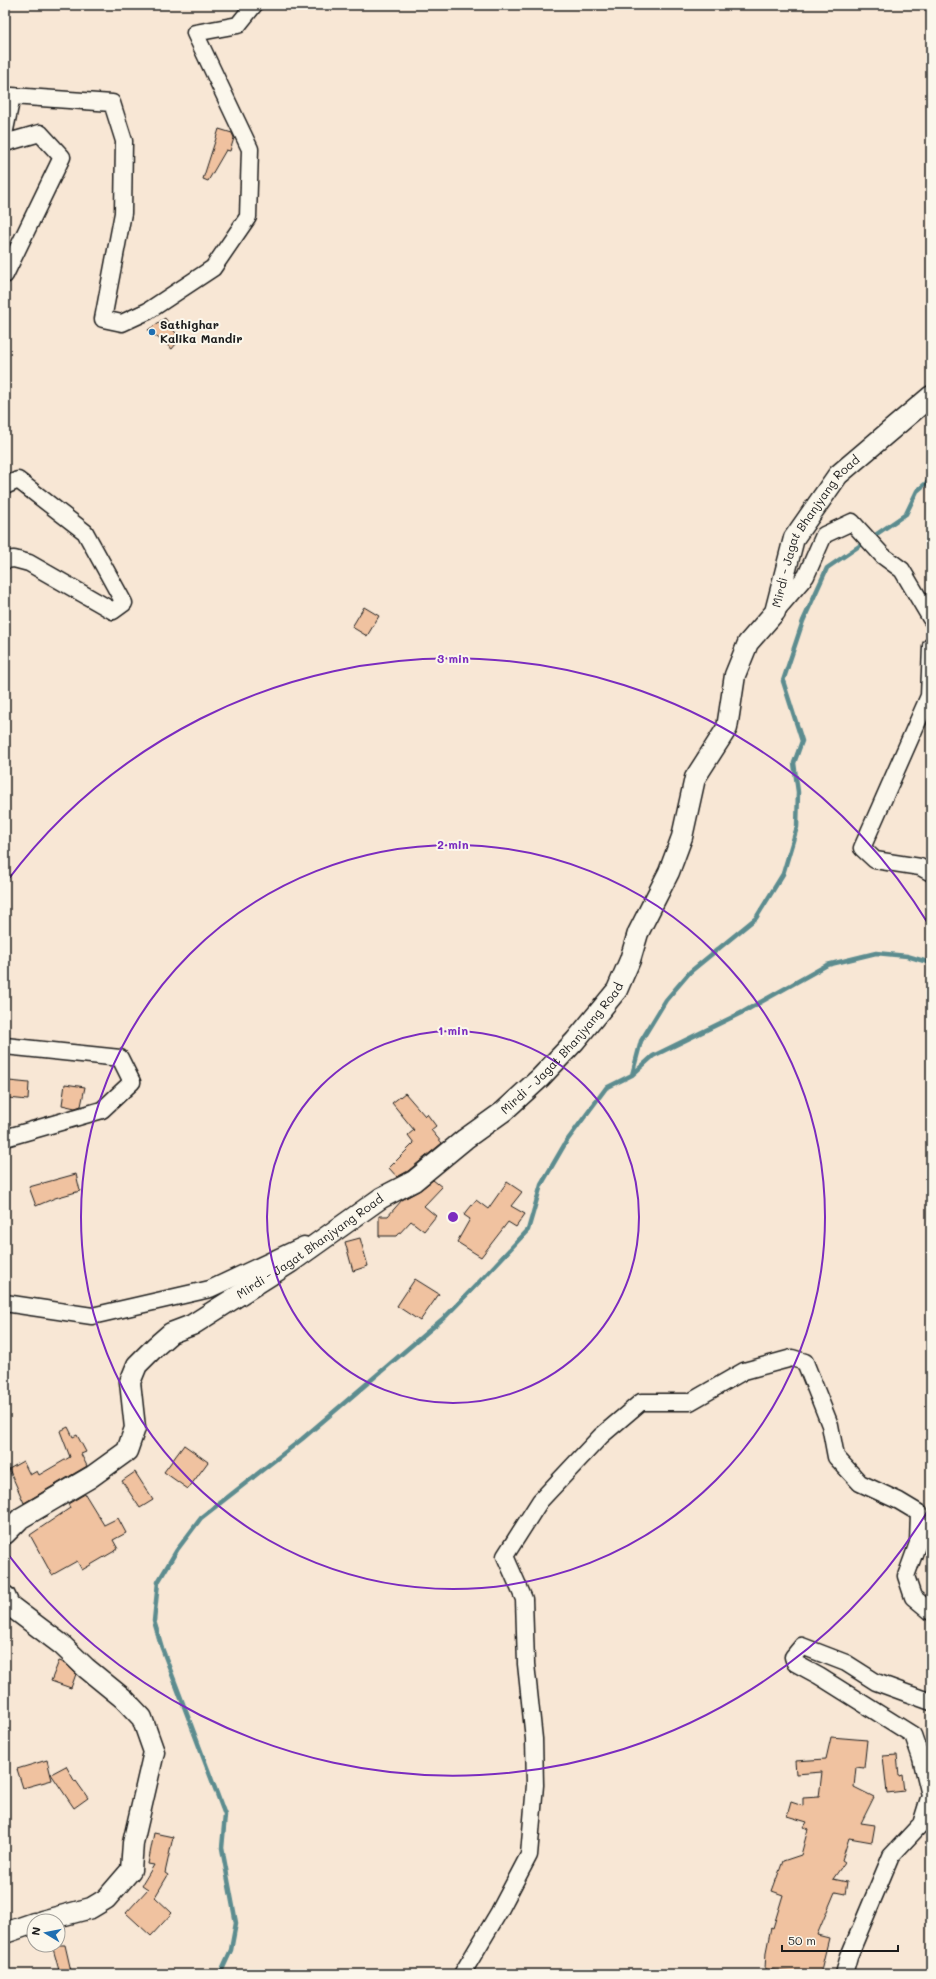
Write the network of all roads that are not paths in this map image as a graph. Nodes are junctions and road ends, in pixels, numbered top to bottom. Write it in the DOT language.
graph roads {
  1 [pos="254,5"];
  2 [pos="5,130"];
  3 [pos="5,143"];
  4 [pos="5,275"];
  5 [pos="931,396"];
  6 [pos="5,486"];
  7 [pos="5,560"];
  8 [pos="775,612"];
  9 [pos="931,619"];
  10 [pos="931,646"];
  11 [pos="931,872"];
  12 [pos="5,1046"];
  13 [pos="5,1138"];
  14 [pos="338,1229"];
  15 [pos="5,1303"];
  16 [pos="5,1534"];
  17 [pos="5,1596"];
  18 [pos="931,1612"];
  19 [pos="931,1702"];
  20 [pos="66,1915"];
  21 [pos="26,1926"];
  22 [pos="5,1933"];
  23 [pos="462,1974"];
  24 [pos="844,1974"];
  1 -- 2 [label="street"];
  3 -- 4 [label="street"];
  5 -- 8 [label="street, Mirdi - Jagat Bhanjyang Road"];
  6 -- 7 [label="street"];
  8 -- 9 [label="street"];
  8 -- 14 [label="street, Mirdi - Jagat Bhanjyang Road"];
  10 -- 11 [label="street"];
  12 -- 13 [label="street"];
  14 -- 15 [label="street"];
  14 -- 16 [label="street, Mirdi - Jagat Bhanjyang Road"];
  17 -- 20 [label="street"];
  18 -- 23 [label="street"];
  19 -- 24 [label="street"];
  21 -- 22 [label="street"];
}
